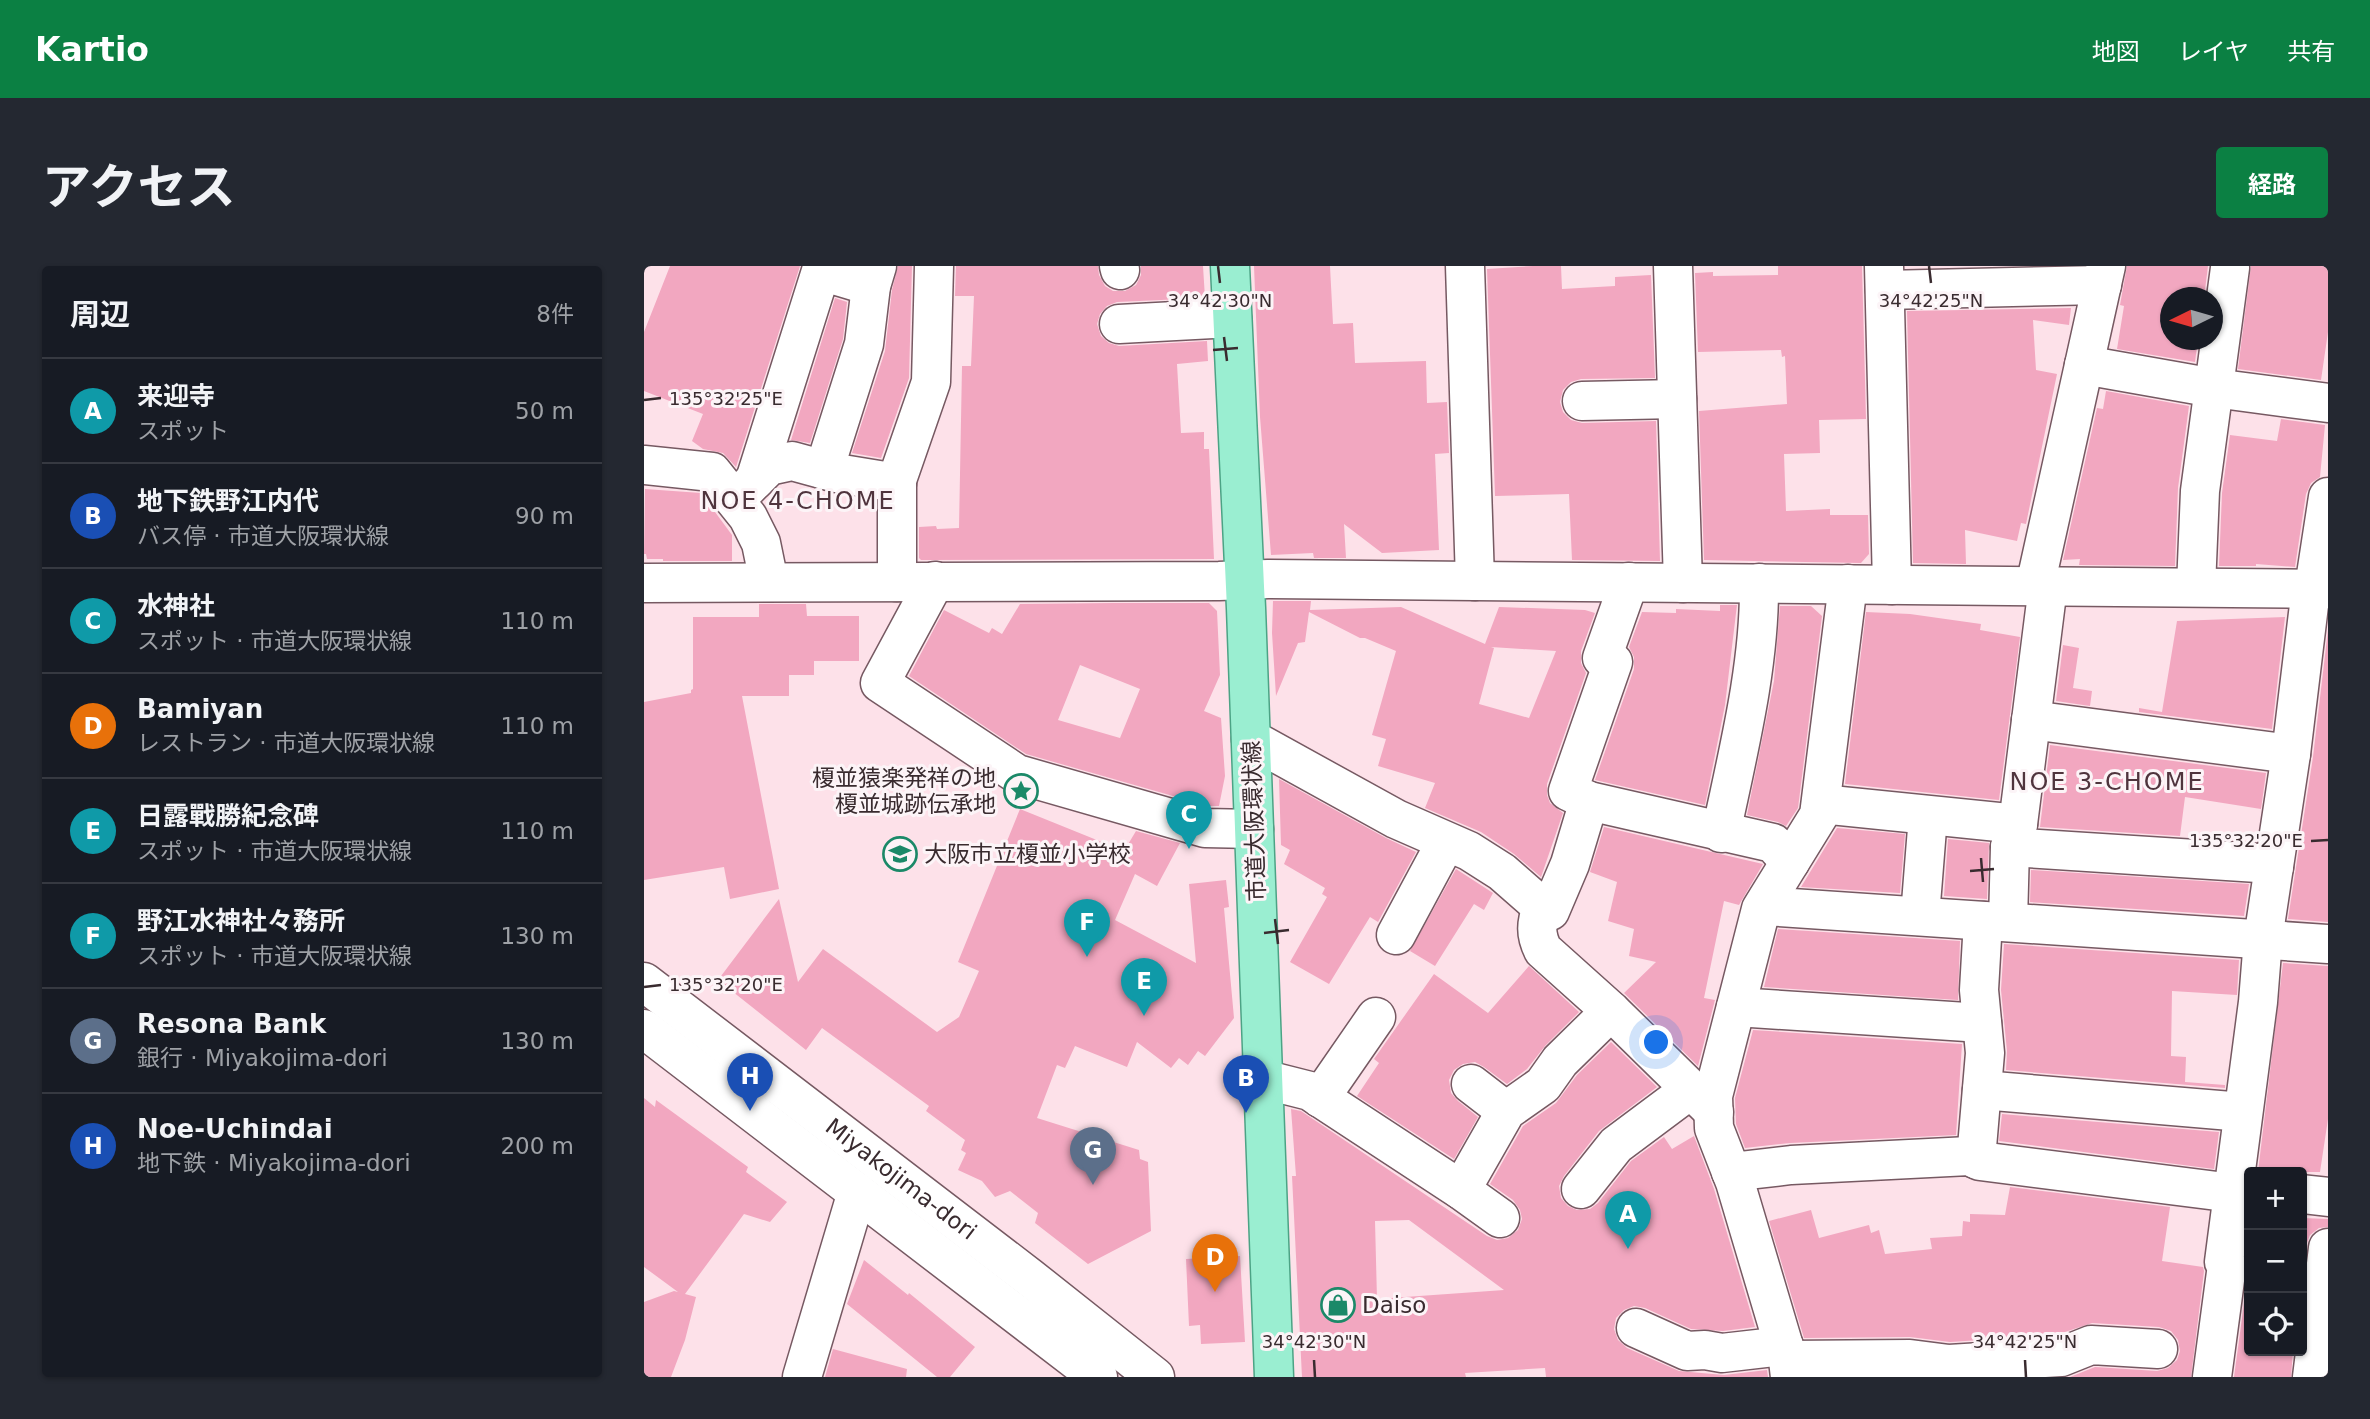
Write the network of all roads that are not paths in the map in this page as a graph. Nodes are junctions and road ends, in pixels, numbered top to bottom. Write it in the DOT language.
graph roads {
  1 [pos="934,266"];
  2 [pos="1230,266"];
  3 [pos="1465,266"];
  4 [pos="1673,266"];
  5 [pos="2230,268"];
  6 [pos="874,276"];
  7 [pos="2104,276"];
  8 [pos="1884,278"];
  9 [pos="1232,318"];
  10 [pos="1119,324"];
  11 [pos="2084,365"];
  12 [pos="2214,388"];
  13 [pos="1677,399"];
  14 [pos="1582,401"];
  15 [pos="2328,402"];
  16 [pos="644,465"];
  17 [pos="824,470"];
  18 [pos="897,483"];
  19 [pos="746,492"];
  20 [pos="2328,497"];
  21 [pos="935,581"];
  22 [pos="1244,581"];
  23 [pos="1475,581"];
  24 [pos="769,582"];
  25 [pos="897,582"];
  26 [pos="1629,582"];
  27 [pos="644,583"];
  28 [pos="1683,583"];
  29 [pos="1759,583"];
  30 [pos="1848,584"];
  31 [pos="1892,585"];
  32 [pos="2041,586"];
  33 [pos="2196,587"];
  34 [pos="2321,589"];
  35 [pos="2313,706"];
  36 [pos="2031,720"];
  37 [pos="1251,738"];
  38 [pos="2291,754"];
  39 [pos="1589,801"];
  40 [pos="1821,804"];
  41 [pos="1928,816"];
  42 [pos="1254,829"];
  43 [pos="1721,833"];
  44 [pos="2014,836"];
  45 [pos="1446,842"];
  46 [pos="1790,863"];
  47 [pos="2274,867"];
  48 [pos="1764,906"];
  49 [pos="1542,908"];
  50 [pos="1920,916"];
  51 [pos="1996,922"];
  52 [pos="1396,935"];
  53 [pos="2263,939"];
  54 [pos="2328,944"];
  55 [pos="644,982"];
  56 [pos="1736,1007"];
  57 [pos="1611,1011"];
  58 [pos="1376,1017"];
  59 [pos="1982,1023"];
  60 [pos="644,1029"];
  61 [pos="1263,1079"];
  62 [pos="1471,1084"];
  63 [pos="1982,1090"];
  64 [pos="1320,1098"];
  65 [pos="1702,1101"];
  66 [pos="1506,1111"];
  67 [pos="2243,1112"];
  68 [pos="1976,1159"];
  69 [pos="1731,1172"];
  70 [pos="2238,1188"];
  71 [pos="1581,1189"];
  72 [pos="1461,1190"];
  73 [pos="857,1192"];
  74 [pos="2307,1195"];
  75 [pos="2328,1197"];
  76 [pos="1500,1218"];
  77 [pos="2328,1248"];
  78 [pos="1636,1328"];
  79 [pos="1036,1329"];
  80 [pos="2158,1349"];
  81 [pos="1787,1361"];
  82 [pos="802,1377"];
  83 [pos="1058,1377"];
  84 [pos="1098,1377"];
  85 [pos="1155,1377"];
  86 [pos="1274,1377"];
  87 [pos="2212,1377"];
  88 [pos="2312,1377"];
  1 -- 18 [label="street"];
  2 -- 9 [label="main road, 市道大阪環状線"];
  3 -- 23 [label="street"];
  4 -- 13 [label="street"];
  5 -- 12 [label="street"];
  6 -- 17 [label="street"];
  6 -- 19 [label="street"];
  7 -- 8 [label="street"];
  7 -- 11 [label="street"];
  8 -- 31 [label="street"];
  9 -- 10 [label="street"];
  9 -- 22 [label="main road, 市道大阪環状線"];
  11 -- 12 [label="street"];
  11 -- 32 [label="street"];
  12 -- 15 [label="street"];
  12 -- 33 [label="street"];
  13 -- 14 [label="street"];
  13 -- 28 [label="street"];
  16 -- 19 [label="street"];
  17 -- 18 [label="street"];
  17 -- 19 [label="street"];
  18 -- 25 [label="street"];
  19 -- 24 [label="street"];
  20 -- 34 [label="street"];
  21 -- 22 [label="street"];
  21 -- 25 [label="street"];
  21 -- 42 [label="street"];
  22 -- 23 [label="street"];
  22 -- 37 [label="main road, 市道大阪環状線"];
  23 -- 26 [label="street"];
  24 -- 25 [label="street"];
  24 -- 27 [label="street"];
  26 -- 28 [label="street"];
  26 -- 39 [label="street"];
  28 -- 29 [label="street"];
  29 -- 30 [label="street"];
  29 -- 43 [label="street"];
  30 -- 31 [label="street"];
  30 -- 40 [label="street"];
  31 -- 32 [label="street"];
  32 -- 33 [label="street"];
  32 -- 36 [label="street"];
  33 -- 34 [label="street"];
  34 -- 35 [label="street"];
  35 -- 38 [label="street"];
  36 -- 38 [label="street"];
  36 -- 44 [label="street"];
  37 -- 42 [label="main road, 市道大阪環状線"];
  37 -- 45 [label="street"];
  38 -- 47 [label="street"];
  39 -- 43 [label="street"];
  39 -- 49 [label="street"];
  40 -- 41 [label="street"];
  40 -- 46 [label="street"];
  41 -- 44 [label="street"];
  41 -- 50 [label="street"];
  42 -- 61 [label="main road, 市道大阪環状線"];
  43 -- 46 [label="street"];
  44 -- 47 [label="street"];
  44 -- 51 [label="street"];
  45 -- 49 [label="street"];
  45 -- 52 [label="street"];
  46 -- 48 [label="street"];
  47 -- 53 [label="street"];
  48 -- 50 [label="street"];
  48 -- 56 [label="street"];
  49 -- 57 [label="street"];
  50 -- 51 [label="street"];
  51 -- 53 [label="street"];
  51 -- 59 [label="street"];
  53 -- 54 [label="street"];
  53 -- 67 [label="street"];
  55 -- 85 [label="street, Miyakojima-dori"];
  56 -- 59 [label="street"];
  56 -- 65 [label="street"];
  57 -- 65 [label="street"];
  57 -- 66 [label="street"];
  58 -- 64 [label="street"];
  59 -- 63 [label="street"];
  60 -- 73 [label="street, Miyakojima-dori"];
  61 -- 64 [label="street"];
  61 -- 86 [label="main road, 市道大阪環状線"];
  62 -- 66 [label="street"];
  63 -- 67 [label="street"];
  63 -- 68 [label="street"];
  64 -- 72 [label="street"];
  65 -- 69 [label="street"];
  65 -- 71 [label="street"];
  66 -- 72 [label="street"];
  67 -- 70 [label="street"];
  68 -- 69 [label="street"];
  68 -- 70 [label="street"];
  69 -- 81 [label="street"];
  70 -- 87 [label="street"];
  72 -- 76 [label="street"];
  73 -- 79 [label="street, Miyakojima-dori"];
  73 -- 82 [label="street"];
  74 -- 75 [label="street"];
  77 -- 88 [label="street"];
  78 -- 81 [label="street"];
  79 -- 83 [label="street"];
  79 -- 84 [label="street, Miyakojima-dori"];
  80 -- 81 [label="street"];
}
